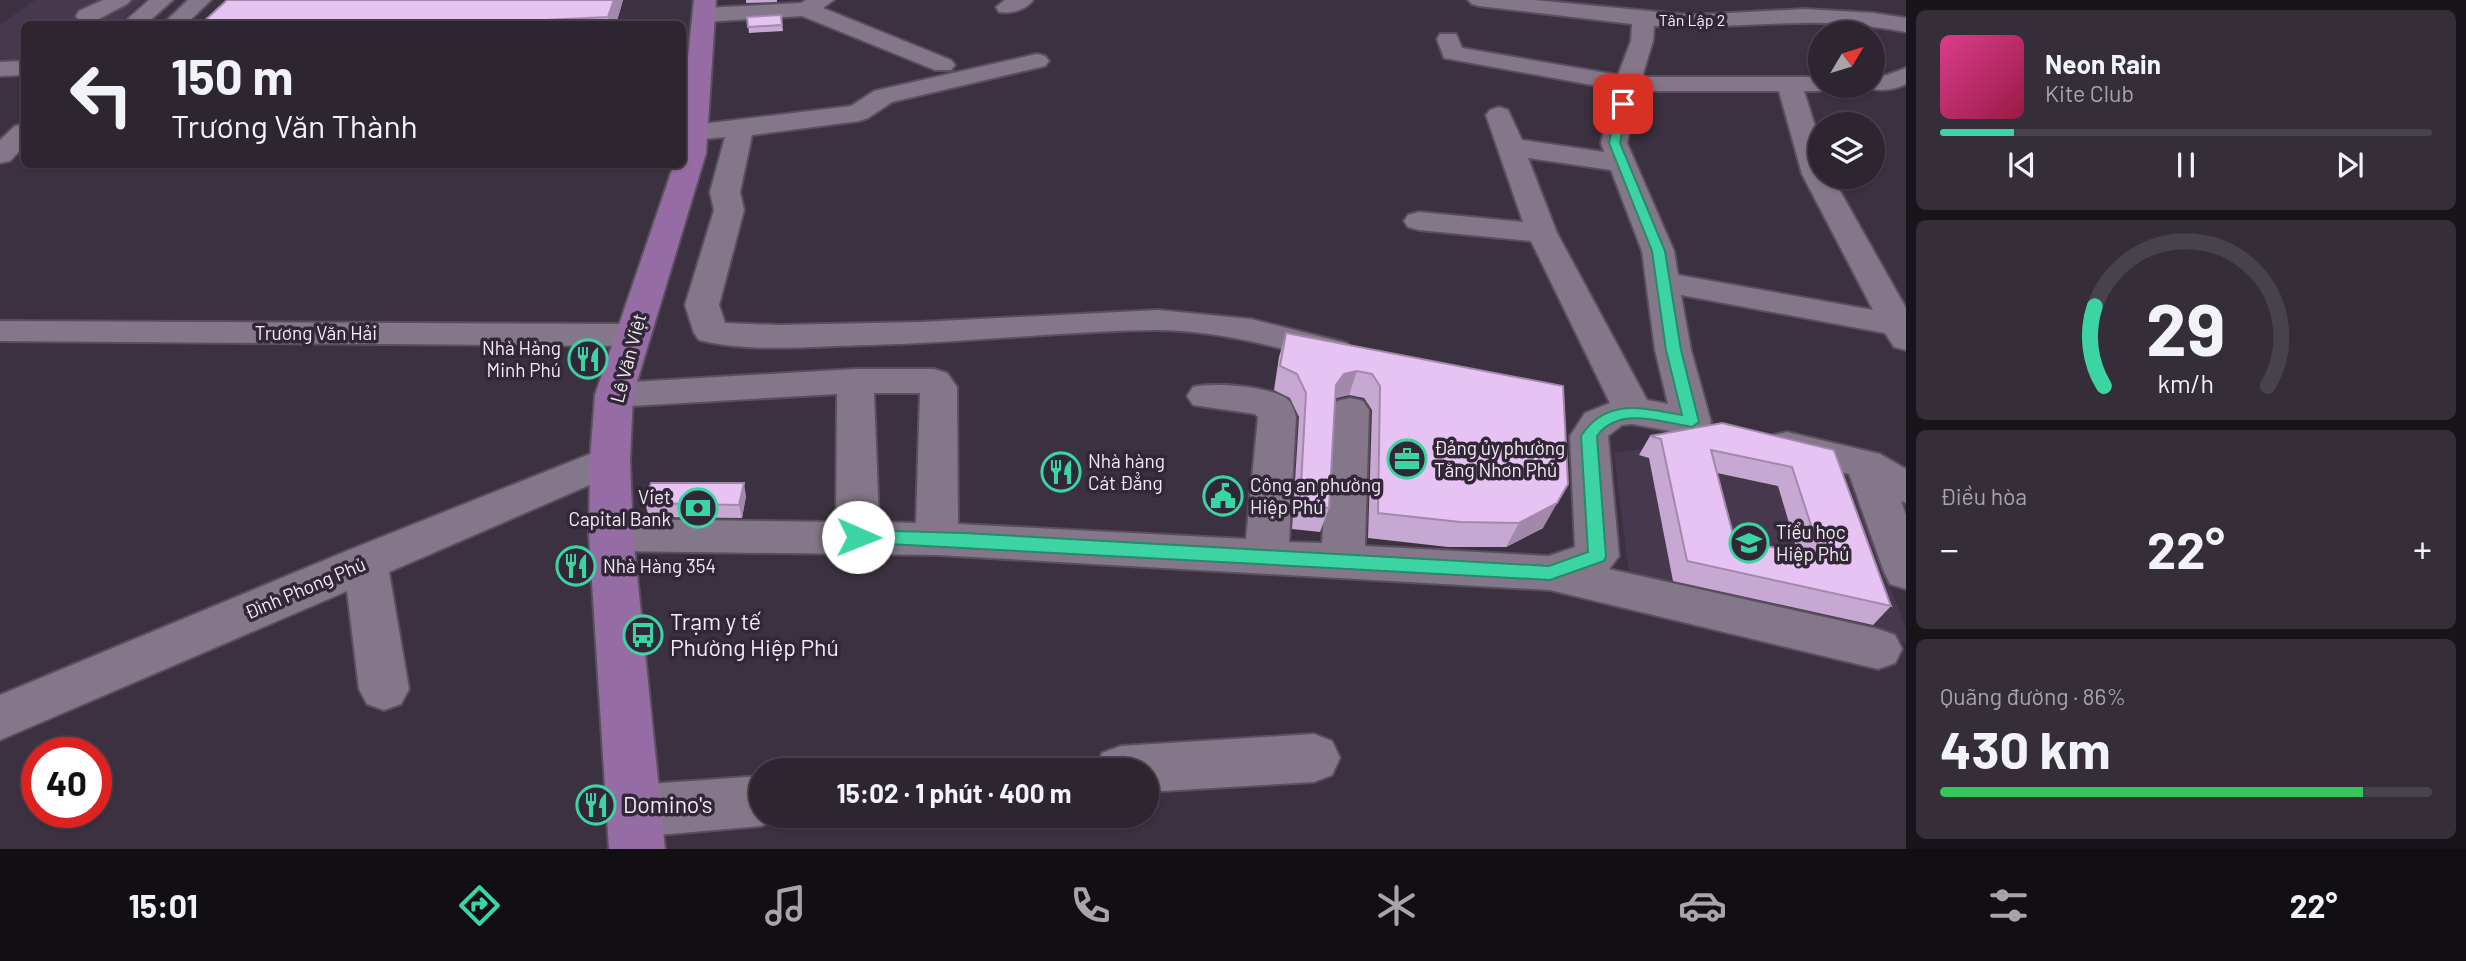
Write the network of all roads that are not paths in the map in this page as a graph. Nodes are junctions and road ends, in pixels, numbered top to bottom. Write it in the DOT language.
graph roads {
  1 [pos="120,0"];
  2 [pos="162,0"];
  3 [pos="200,0"];
  4 [pos="1479,0"];
  5 [pos="1785,0"];
  6 [pos="1855,0"];
  7 [pos="814,4"];
  8 [pos="740,13"];
  9 [pos="87,16"];
  10 [pos="1805,16"];
  11 [pos="1643,19"];
  12 [pos="1874,20"];
  13 [pos="137,21"];
  14 [pos="177,21"];
  15 [pos="1906,25"];
  16 [pos="699,26"];
  17 [pos="1448,39"];
  18 [pos="1037,61"];
  19 [pos="943,65"];
  20 [pos="21,68"];
  21 [pos="0,69"];
  22 [pos="1627,84"];
  23 [pos="1805,84"];
  24 [pos="690,88"];
  25 [pos="1499,115"];
  26 [pos="21,121"];
  27 [pos="0,122"];
  28 [pos="691,124"];
  29 [pos="740,129"];
  30 [pos="21,135"];
  31 [pos="1511,147"];
  32 [pos="21,154"];
  33 [pos="0,155"];
  34 [pos="1622,163"];
  35 [pos="1419,221"];
  36 [pos="1542,233"];
  37 [pos="1663,282"];
  38 [pos="1900,323"];
  39 [pos="15,331"];
  40 [pos="631,335"];
  41 [pos="0,346"];
  42 [pos="1357,357"];
  43 [pos="855,381"];
  44 [pos="614,395"];
  45 [pos="1206,396"];
  46 [pos="1350,410"];
  47 [pos="1634,412"];
  48 [pos="1692,422"];
  49 [pos="610,460"];
  50 [pos="1866,464"];
  51 [pos="1906,488"];
  52 [pos="611,535"];
  53 [pos="858,537"];
  54 [pos="937,539"];
  55 [pos="1266,556"];
  56 [pos="1343,561"];
  57 [pos="365,562"];
  58 [pos="1906,572"];
  59 [pos="1550,573"];
  60 [pos="1878,649"];
  61 [pos="384,689"];
  62 [pos="0,718"];
  63 [pos="1314,758"];
  64 [pos="1159,767"];
  65 [pos="749,804"];
  66 [pos="636,830"];
  1 -- 9 [label="street"];
  2 -- 13 [label="street"];
  3 -- 14 [label="street"];
  4 -- 11 [label="street, Tân Lập 2"];
  5 -- 10 [label="street"];
  6 -- 12 [label="street"];
  7 -- 8 [label="street"];
  7 -- 19 [label="street"];
  8 -- 16 [label="street"];
  8 -- 16 [label="street"];
  10 -- 11 [label="street, Tân Lập 2"];
  10 -- 12 [label="street, Tân Lập 2"];
  11 -- 22 [label="street"];
  12 -- 15 [label="street, Tân Lập 2"];
  16 -- 24 [label="main road, Lê Văn Việt"];
  17 -- 22 [label="street"];
  18 -- 29 [label="street"];
  20 -- 21 [label="street"];
  22 -- 23 [label="street"];
  22 -- 34 [label="street"];
  23 -- 38 [label="street"];
  24 -- 28 [label="main road, Lê Văn Việt"];
  25 -- 31 [label="street"];
  26 -- 27 [label="street"];
  28 -- 29 [label="street"];
  28 -- 40 [label="main road, Lê Văn Việt"];
  29 -- 42 [label="street"];
  30 -- 33 [label="street"];
  31 -- 34 [label="street"];
  31 -- 36 [label="street"];
  32 -- 33 [label="street"];
  34 -- 37 [label="street"];
  35 -- 36 [label="street"];
  36 -- 47 [label="street"];
  37 -- 38 [label="street"];
  37 -- 48 [label="street"];
  39 -- 40 [label="street, Trương Văn Hải"];
  39 -- 41 [label="street"];
  40 -- 44 [label="main road, Lê Văn Việt"];
  43 -- 44 [label="street"];
  43 -- 53 [label="street"];
  43 -- 54 [label="street"];
  44 -- 49 [label="main road, Lê Văn Việt"];
  45 -- 55 [label="street"];
  46 -- 56 [label="street"];
  47 -- 48 [label="street"];
  47 -- 59 [label="street"];
  48 -- 50 [label="street"];
  49 -- 52 [label="main road, Lê Văn Việt"];
  49 -- 57 [label="street, Đình Phong Phú"];
  50 -- 51 [label="street"];
  50 -- 58 [label="street"];
  52 -- 53 [label="street"];
  52 -- 66 [label="main road, Lê Văn Việt"];
  53 -- 54 [label="street"];
  54 -- 55 [label="street"];
  55 -- 56 [label="street"];
  56 -- 59 [label="street"];
  57 -- 61 [label="street"];
  57 -- 62 [label="street, Đình Phong Phú"];
  59 -- 60 [label="street"];
  63 -- 64 [label="street"];
  65 -- 66 [label="street"];
}
